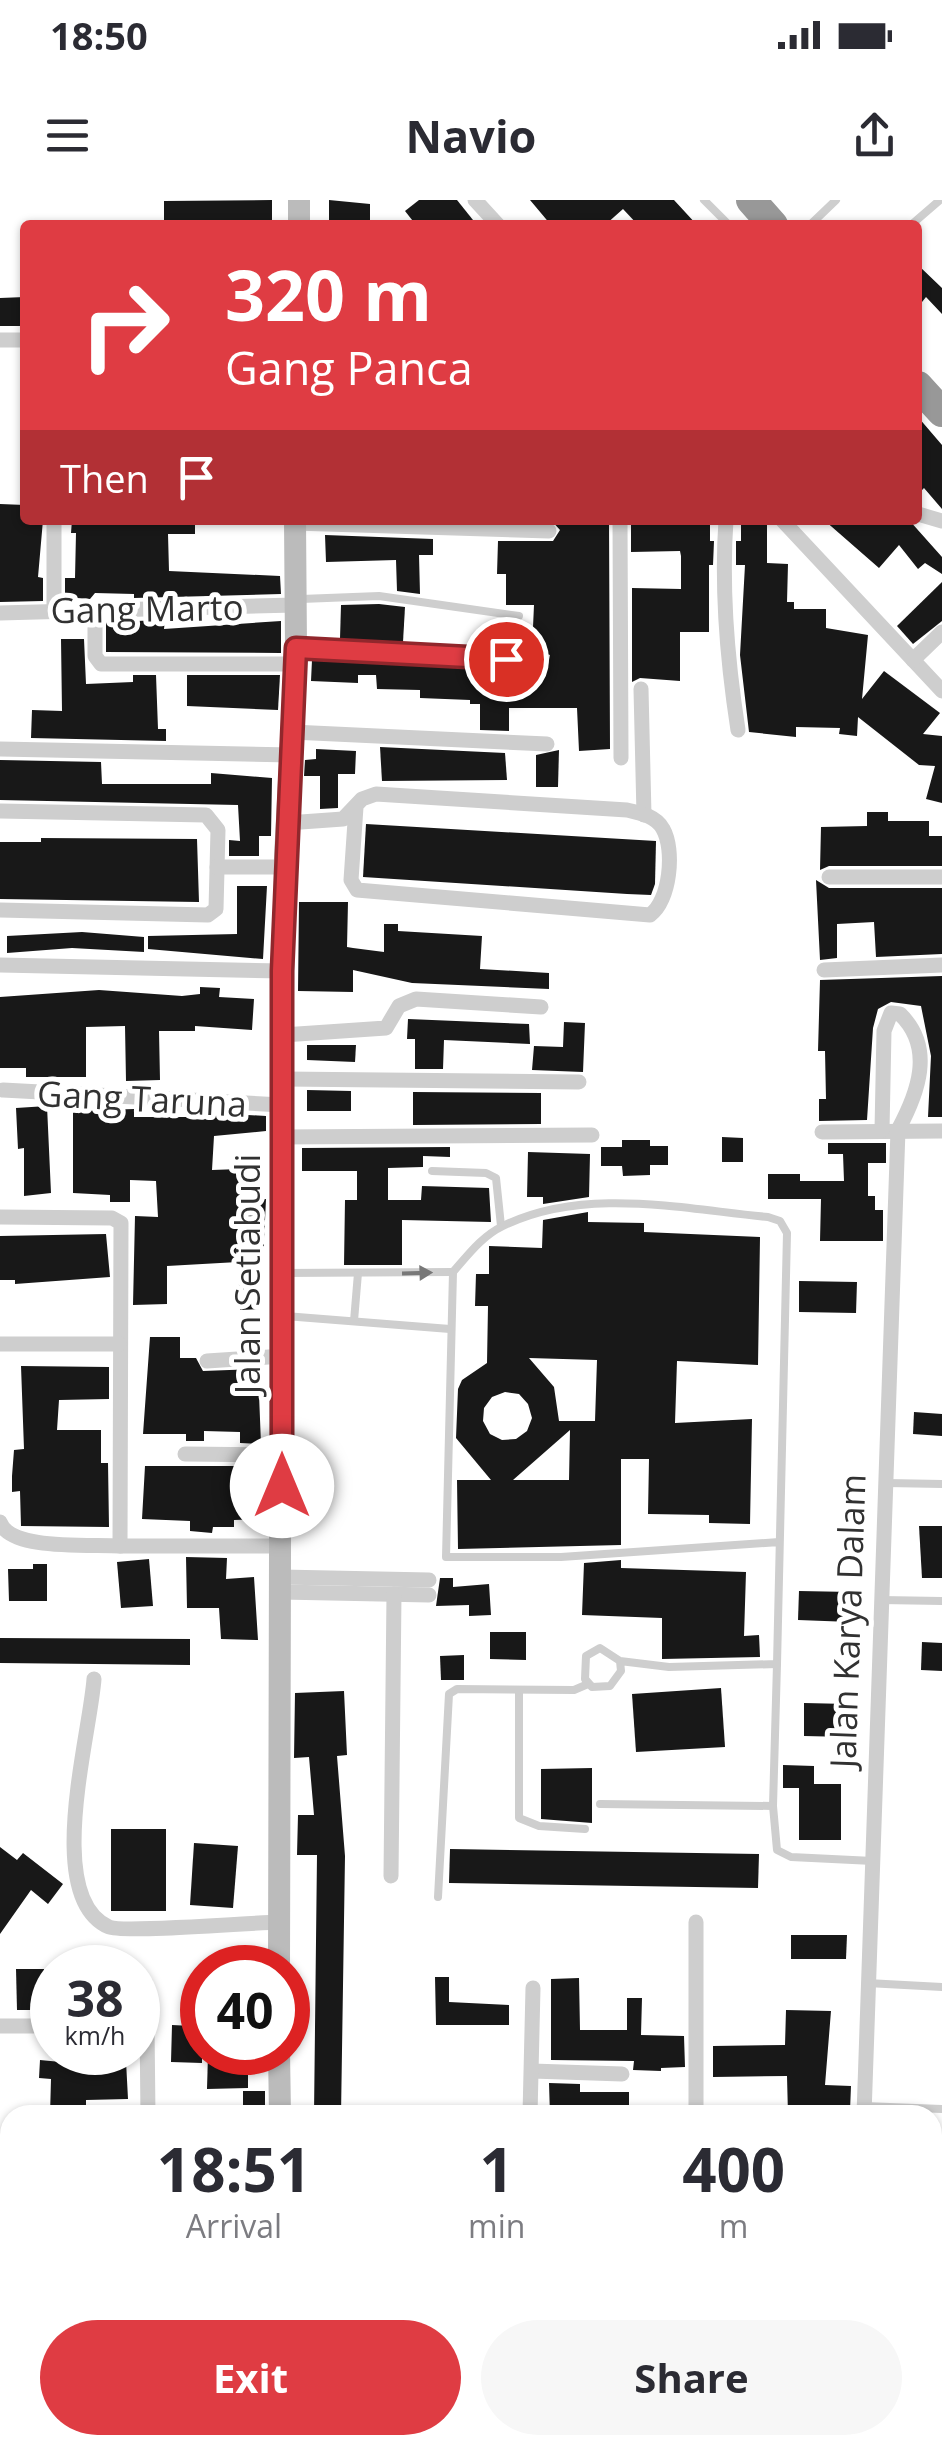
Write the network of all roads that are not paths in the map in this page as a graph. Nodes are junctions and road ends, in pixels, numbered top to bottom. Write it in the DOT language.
graph roads {
  1 [pos="475,200"];
  2 [pos="704,200"];
  3 [pos="836,200"];
  4 [pos="940,200"];
  5 [pos="493,220"];
  6 [pos="724,220"];
  7 [pos="815,220"];
  8 [pos="916,220"];
  9 [pos="922,390"];
  10 [pos="942,412"];
  11 [pos="54,525"];
  12 [pos="294,525"];
  13 [pos="468,525"];
  14 [pos="620,525"];
  15 [pos="726,525"];
  16 [pos="787,525"];
  17 [pos="549,531"];
  18 [pos="295,602"];
  19 [pos="95,609"];
  20 [pos="54,610"];
  21 [pos="0,613"];
  22 [pos="519,616"];
  23 [pos="942,632"];
  24 [pos="296,656"];
  25 [pos="913,660"];
  26 [pos="541,661"];
  27 [pos="641,689"];
  28 [pos="942,691"];
  29 [pos="738,730"];
  30 [pos="292,744"];
  31 [pos="547,744"];
  32 [pos="0,749"];
  33 [pos="621,758"];
  34 [pos="356,807"];
  35 [pos="0,811"];
  36 [pos="644,815"];
  37 [pos="287,823"];
  38 [pos="218,867"];
  39 [pos="285,867"];
  40 [pos="942,876"];
  41 [pos="829,877"];
  42 [pos="0,910"];
  43 [pos="0,965"];
  44 [pos="942,965"];
  45 [pos="824,970"];
  46 [pos="282,971"];
  47 [pos="541,1007"];
  48 [pos="283,1035"];
  49 [pos="283,1079"];
  50 [pos="579,1082"];
  51 [pos="3,1090"];
  52 [pos="917,1096"];
  53 [pos="883,1098"];
  54 [pos="282,1105"];
  55 [pos="890,1130"];
  56 [pos="942,1131"];
  57 [pos="822,1132"];
  58 [pos="592,1134"];
  59 [pos="280,1137"];
  60 [pos="432,1171"];
  61 [pos="0,1217"];
  62 [pos="501,1226"];
  63 [pos="452,1272"];
  64 [pos="281,1273"];
  65 [pos="358,1273"];
  66 [pos="282,1316"];
  67 [pos="354,1321"];
  68 [pos="450,1330"];
  69 [pos="0,1344"];
  70 [pos="119,1344"];
  71 [pos="283,1356"];
  72 [pos="207,1361"];
  73 [pos="185,1454"];
  74 [pos="281,1455"];
  75 [pos="887,1483"];
  76 [pos="942,1484"];
  77 [pos="0,1522"];
  78 [pos="778,1542"];
  79 [pos="120,1546"];
  80 [pos="282,1546"];
  81 [pos="281,1584"];
  82 [pos="394,1594"];
  83 [pos="882,1600"];
  84 [pos="942,1602"];
  85 [pos="620,1661"];
  86 [pos="777,1664"];
  87 [pos="94,1679"];
  88 [pos="588,1684"];
  89 [pos="519,1691"];
  90 [pos="600,1804"];
  91 [pos="773,1806"];
  92 [pos="585,1829"];
  93 [pos="874,1861"];
  94 [pos="392,1876"];
  95 [pos="438,1897"];
  96 [pos="278,1922"];
  97 [pos="696,1922"];
  98 [pos="278,1945"];
  99 [pos="867,1983"];
  100 [pos="942,1986"];
  101 [pos="533,1988"];
  102 [pos="0,2026"];
  103 [pos="30,2026"];
  104 [pos="532,2071"];
  105 [pos="622,2074"];
  106 [pos="145,2075"];
  107 [pos="280,2075"];
  108 [pos="147,2105"];
  109 [pos="280,2105"];
  110 [pos="530,2105"];
  111 [pos="696,2105"];
  112 [pos="864,2105"];
  1 -- 5 [label="street"];
  2 -- 6 [label="lane"];
  3 -- 7 [label="lane"];
  4 -- 8 [label="lane"];
  9 -- 10 [label="highway"];
  11 -- 20 [label="street"];
  12 -- 18 [label="street, Jalan Setiabudi"];
  13 -- 17 [label="street"];
  14 -- 33 [label="street"];
  15 -- 29 [label="street"];
  16 -- 25 [label="street"];
  18 -- 19 [label="street, Gang Marto"];
  18 -- 22 [label="lane"];
  18 -- 24 [label="street, Jalan Setiabudi"];
  19 -- 20 [label="street, Gang Marto"];
  19 -- 24 [label="street"];
  20 -- 21 [label="street, Gang Marto"];
  23 -- 25 [label="street"];
  24 -- 26 [label="street"];
  24 -- 30 [label="street, Jalan Setiabudi"];
  25 -- 28 [label="street"];
  27 -- 36 [label="street"];
  30 -- 31 [label="street"];
  30 -- 32 [label="street"];
  30 -- 37 [label="street, Jalan Setiabudi"];
  34 -- 36 [label="street"];
  34 -- 36 [label="street"];
  34 -- 37 [label="street"];
  35 -- 38 [label="street"];
  37 -- 39 [label="street, Jalan Setiabudi"];
  38 -- 39 [label="street"];
  38 -- 42 [label="street"];
  39 -- 46 [label="street, Jalan Setiabudi"];
  40 -- 41 [label="street"];
  43 -- 46 [label="street"];
  44 -- 45 [label="street"];
  46 -- 48 [label="street, Jalan Setiabudi"];
  47 -- 48 [label="street"];
  48 -- 49 [label="street, Jalan Setiabudi"];
  49 -- 50 [label="street"];
  49 -- 54 [label="street, Jalan Setiabudi"];
  51 -- 54 [label="street, Gang Taruna"];
  52 -- 53 [label="street"];
  52 -- 53 [label="street, Jalan Karya Dalam"];
  52 -- 55 [label="street"];
  53 -- 55 [label="street, Jalan Karya Dalam"];
  54 -- 59 [label="street, Jalan Setiabudi"];
  55 -- 56 [label="street"];
  55 -- 57 [label="street"];
  55 -- 75 [label="street, Jalan Karya Dalam"];
  58 -- 59 [label="street"];
  59 -- 64 [label="street, Jalan Setiabudi"];
  60 -- 62 [label="lane"];
  61 -- 70 [label="street"];
  62 -- 63 [label="lane"];
  62 -- 78 [label="lane"];
  65 -- 63 [label="lane, one-way"];
  63 -- 68 [label="lane"];
  64 -- 65 [label="lane"];
  64 -- 66 [label="street, Jalan Setiabudi"];
  65 -- 67 [label="lane"];
  66 -- 67 [label="lane"];
  66 -- 71 [label="street, Jalan Setiabudi"];
  67 -- 68 [label="lane"];
  68 -- 78 [label="lane"];
  69 -- 70 [label="street"];
  70 -- 79 [label="street"];
  71 -- 72 [label="street"];
  71 -- 74 [label="street, Jalan Setiabudi"];
  73 -- 74 [label="street"];
  74 -- 80 [label="street, Jalan Setiabudi"];
  75 -- 76 [label="lane"];
  75 -- 83 [label="street, Jalan Karya Dalam"];
  77 -- 79 [label="street"];
  78 -- 86 [label="lane"];
  79 -- 80 [label="street"];
  80 -- 81 [label="street, Jalan Setiabudi"];
  81 -- 82 [label="street"];
  81 -- 82 [label="street"];
  81 -- 96 [label="street, Jalan Setiabudi"];
  82 -- 94 [label="street"];
  83 -- 84 [label="lane"];
  83 -- 93 [label="street, Jalan Karya Dalam"];
  85 -- 86 [label="lane"];
  85 -- 88 [label="lane"];
  85 -- 88 [label="lane"];
  86 -- 91 [label="lane"];
  87 -- 96 [label="street"];
  88 -- 89 [label="lane"];
  89 -- 92 [label="lane"];
  89 -- 95 [label="lane"];
  90 -- 91 [label="lane"];
  91 -- 93 [label="lane"];
  93 -- 99 [label="street, Jalan Karya Dalam"];
  96 -- 98 [label="street, Jalan Setiabudi"];
  97 -- 111 [label="street"];
  99 -- 100 [label="lane"];
  99 -- 112 [label="street, Jalan Karya Dalam"];
  101 -- 104 [label="street"];
  102 -- 103 [label="street"];
  104 -- 105 [label="street"];
  104 -- 110 [label="street"];
  106 -- 108 [label="street"];
  107 -- 109 [label="street"];
}
